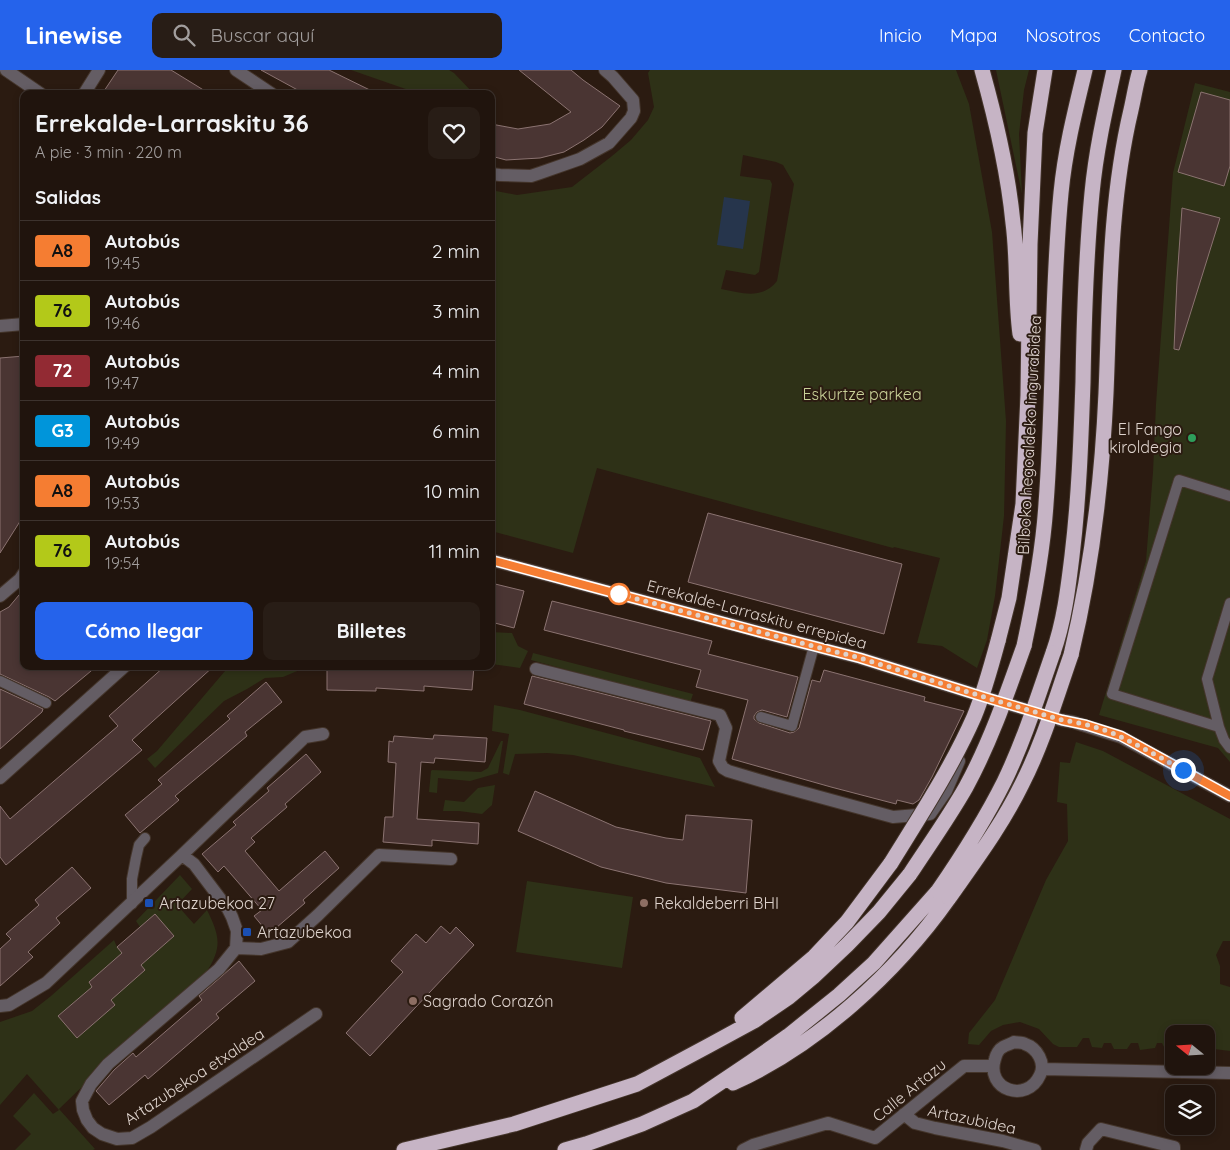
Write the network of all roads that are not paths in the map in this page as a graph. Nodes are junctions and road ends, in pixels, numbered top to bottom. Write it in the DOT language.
graph roads {
  1 [pos="6,70"];
  2 [pos="100,70"];
  3 [pos="236,70"];
  4 [pos="605,70"];
  5 [pos="982,70"];
  6 [pos="1045,70"];
  7 [pos="1085,70"];
  8 [pos="1114,70"];
  9 [pos="1140,70"];
  10 [pos="35,90"];
  11 [pos="87,90"];
  12 [pos="266,90"];
  13 [pos="495,174"];
  14 [pos="20,324"];
  15 [pos="0,326"];
  16 [pos="1028,395"];
  17 [pos="1230,496"];
  18 [pos="495,561"];
  19 [pos="20,580"];
  20 [pos="0,596"];
  21 [pos="1230,603"];
  22 [pos="814,646"];
  23 [pos="536,668"];
  24 [pos="121,670"];
  25 [pos="0,681"];
  26 [pos="984,697"];
  27 [pos="46,703"];
  28 [pos="761,717"];
  29 [pos="1219,727"];
  30 [pos="323,734"];
  31 [pos="1230,748"];
  32 [pos="0,778"];
  33 [pos="1230,796"];
  34 [pos="145,838"];
  35 [pos="182,855"];
  36 [pos="451,859"];
  37 [pos="944,894"];
  38 [pos="132,904"];
  39 [pos="236,948"];
  40 [pos="0,1006"];
  41 [pos="316,1014"];
  42 [pos="708,1046"];
  43 [pos="993,1066"];
  44 [pos="1043,1069"];
  45 [pos="1230,1073"];
  46 [pos="904,1114"];
  47 [pos="404,1150"];
  48 [pos="565,1150"];
  49 [pos="743,1150"];
  50 [pos="1035,1150"];
  51 [pos="1086,1150"];
  52 [pos="1174,1150"];
  1 -- 10 [label="street"];
  2 -- 11 [label="street"];
  3 -- 12 [label="street"];
  4 -- 13 [label="street"];
  5 -- 16 [label="highway"];
  6 -- 16 [label="highway"];
  7 -- 42 [label="highway, Bilboko hegoaldeko ingurabidea, bridge"];
  8 -- 37 [label="highway, bridge"];
  9 -- 37 [label="highway, bridge"];
  14 -- 15 [label="street"];
  16 -- 42 [label="highway, bridge"];
  17 -- 29 [label="lane"];
  18 -- 22 [label="street, Errekalde-Larraskitu errepidea"];
  19 -- 20 [label="street"];
  21 -- 29 [label="lane"];
  22 -- 26 [label="street, Errekalde-Larraskitu errepidea"];
  22 -- 28 [label="lane"];
  23 -- 26 [label="street"];
  24 -- 32 [label="street"];
  25 -- 27 [label="lane"];
  26 -- 33 [label="street, Errekalde-Larraskitu errepidea"];
  29 -- 31 [label="lane"];
  30 -- 35 [label="street"];
  34 -- 38 [label="lane"];
  35 -- 38 [label="street"];
  35 -- 39 [label="street"];
  36 -- 39 [label="street"];
  37 -- 48 [label="highway"];
  38 -- 40 [label="street"];
  39 -- 41 [label="street, Artazubekoa etxaldea"];
  42 -- 47 [label="highway, Bilboko hegoaldeko ingurabidea"];
  43 -- 44 [label="street"];
  43 -- 44 [label="street"];
  43 -- 46 [label="street, Calle Artazu"];
  44 -- 45 [label="street"];
  46 -- 49 [label="street, Calle Artazu"];
  46 -- 50 [label="street, Artazubidea"];
  51 -- 52 [label="street"];
}
